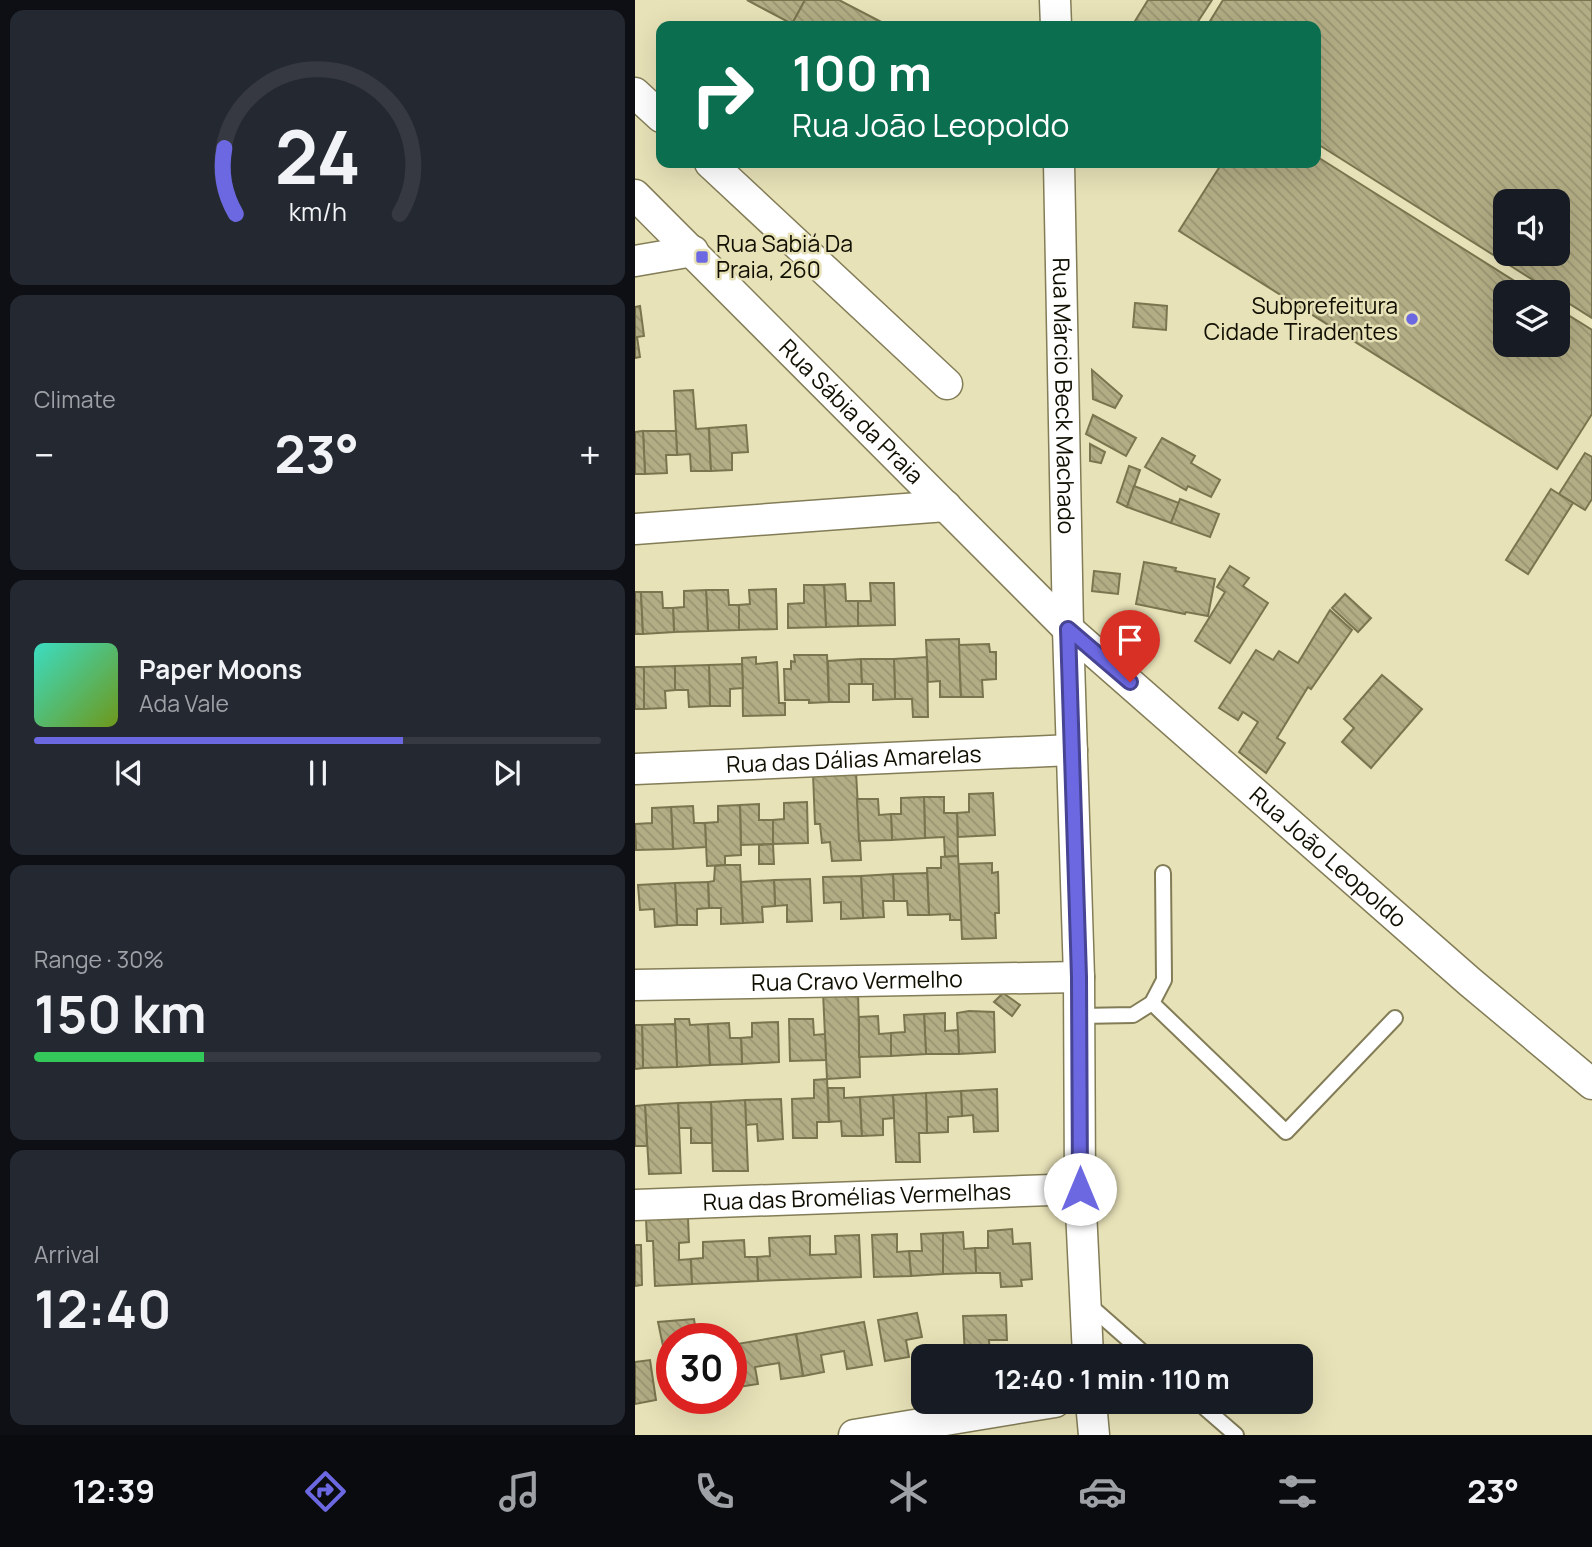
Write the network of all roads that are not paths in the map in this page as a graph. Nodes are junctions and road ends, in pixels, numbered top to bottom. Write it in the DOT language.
graph roads {
  1 [pos="1055,0"];
  2 [pos="1056,21"];
  3 [pos="635,93"];
  4 [pos="656,112"];
  5 [pos="715,168"];
  6 [pos="1059,168"];
  7 [pos="635,195"];
  8 [pos="693,251"];
  9 [pos="635,261"];
  10 [pos="947,384"];
  11 [pos="946,506"];
  12 [pos="635,529"];
  13 [pos="1068,629"];
  14 [pos="1072,750"];
  15 [pos="635,769"];
  16 [pos="1163,873"];
  17 [pos="1079,977"];
  18 [pos="635,985"];
  19 [pos="1152,1003"];
  20 [pos="1079,1016"];
  21 [pos="1395,1018"];
  22 [pos="1592,1084"];
  23 [pos="1080,1189"];
  24 [pos="635,1205"];
  25 [pos="1085,1301"];
  26 [pos="1087,1344"];
  27 [pos="1133,1344"];
  28 [pos="982,1414"];
  29 [pos="1092,1414"];
  30 [pos="1212,1414"];
  31 [pos="854,1435"];
  32 [pos="1094,1435"];
  33 [pos="1236,1435"];
  1 -- 2 [label="street"];
  3 -- 4 [label="street"];
  5 -- 10 [label="street"];
  6 -- 13 [label="street, Rua Márcio Beck Machado"];
  7 -- 8 [label="street, Rua Sábia da Praia"];
  8 -- 9 [label="street"];
  8 -- 11 [label="street, Rua Sábia da Praia"];
  11 -- 12 [label="street"];
  11 -- 13 [label="street, Rua Sábia da Praia"];
  13 -- 14 [label="street, Rua Márcio Beck Machado"];
  13 -- 22 [label="street, Rua João Leopoldo"];
  14 -- 15 [label="street, Rua das Dálias Amarelas"];
  14 -- 17 [label="street, Rua Márcio Beck Machado"];
  16 -- 19 [label="lane"];
  17 -- 18 [label="street, Rua Cravo Vermelho"];
  17 -- 20 [label="street, Rua Márcio Beck Machado"];
  19 -- 20 [label="lane"];
  19 -- 21 [label="lane"];
  20 -- 23 [label="street, Rua Márcio Beck Machado"];
  23 -- 24 [label="street, Rua das Bromélias Vermelhas"];
  23 -- 25 [label="street, Rua Márcio Beck Machado"];
  25 -- 26 [label="street, Rua Márcio Beck Machado"];
  25 -- 27 [label="lane"];
  28 -- 31 [label="street"];
  29 -- 32 [label="street"];
  30 -- 33 [label="lane"];
}
